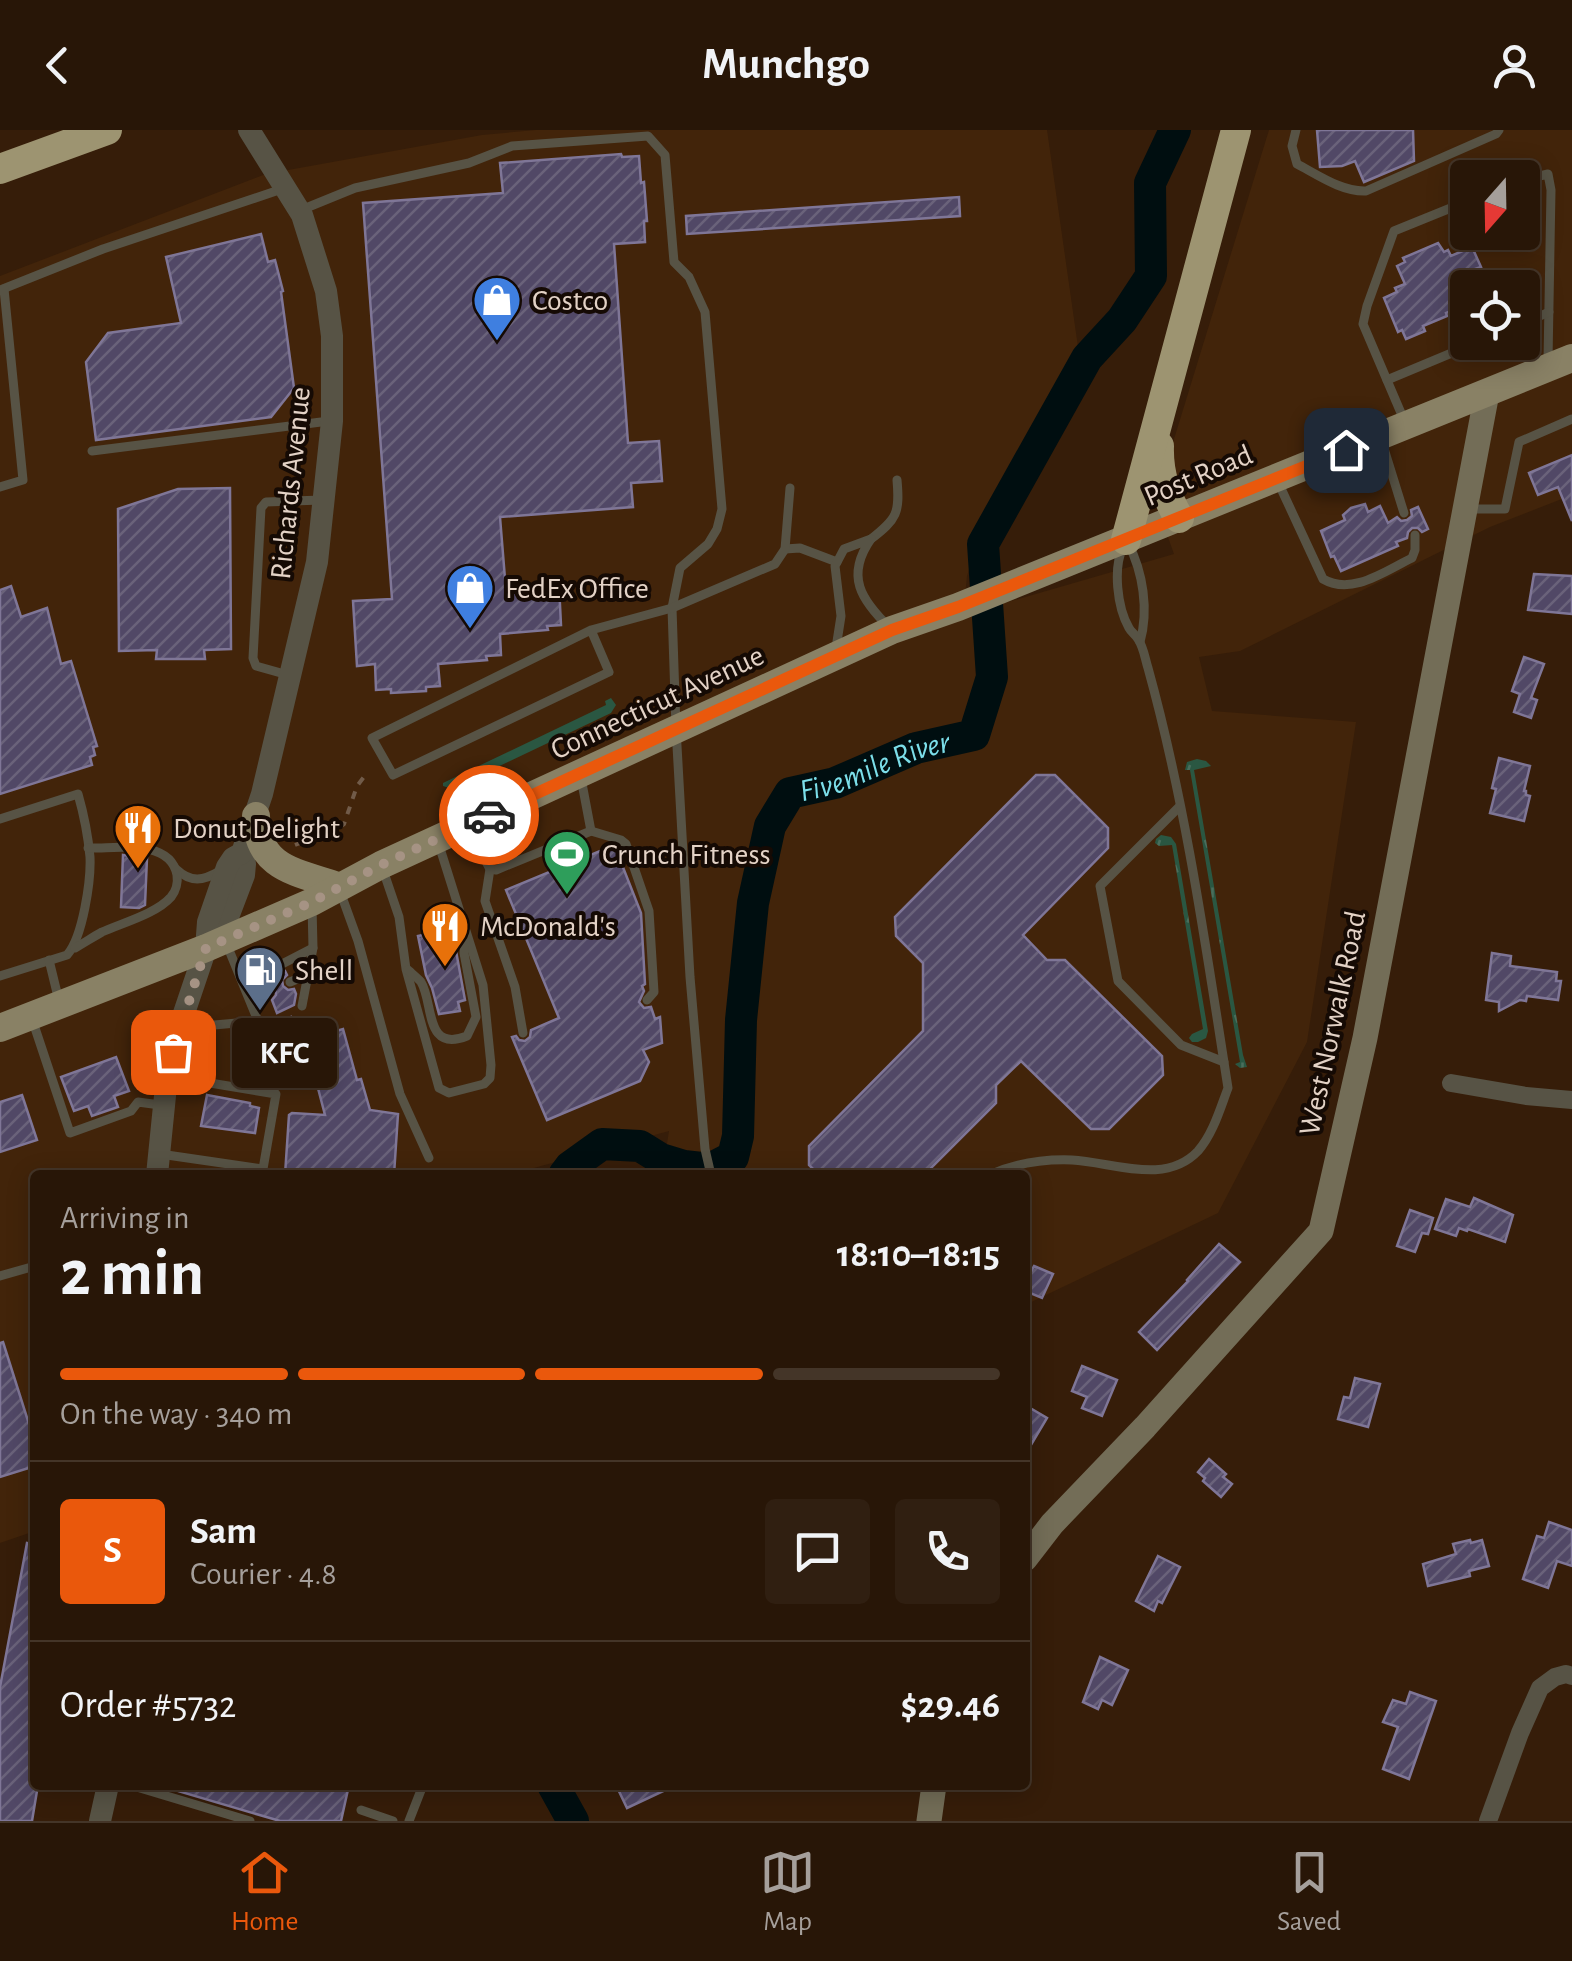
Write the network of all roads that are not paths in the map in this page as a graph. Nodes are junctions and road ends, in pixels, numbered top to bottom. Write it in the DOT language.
graph roads {
  1 [pos="107,130"];
  2 [pos="249,130"];
  3 [pos="1236,130"];
  4 [pos="1296,130"];
  5 [pos="1499,130"];
  6 [pos="0,169"];
  7 [pos="1540,176"];
  8 [pos="285,188"];
  9 [pos="1450,209"];
  10 [pos="298,210"];
  11 [pos="2,290"];
  12 [pos="1549,312"];
  13 [pos="1540,316"];
  14 [pos="1450,354"];
  15 [pos="1565,364"];
  16 [pos="1386,380"];
  17 [pos="1166,389"];
  18 [pos="1487,393"];
  19 [pos="1572,418"];
  20 [pos="332,421"];
  21 [pos="1393,430"];
  22 [pos="92,451"];
  23 [pos="1276,478"];
  24 [pos="897,480"];
  25 [pos="0,487"];
  26 [pos="790,488"];
  27 [pos="324,500"];
  28 [pos="1465,509"];
  29 [pos="1404,513"];
  30 [pos="1179,518"];
  31 [pos="1414,535"];
  32 [pos="871,539"];
  33 [pos="1126,540"];
  34 [pos="785,549"];
  35 [pos="837,562"];
  36 [pos="672,608"];
  37 [pos="592,630"];
  38 [pos="892,630"];
  39 [pos="1140,642"];
  40 [pos="835,656"];
  41 [pos="289,676"];
  42 [pos="676,728"];
  43 [pos="580,772"];
  44 [pos="1180,807"];
  45 [pos="256,816"];
  46 [pos="0,819"];
  47 [pos="466,826"];
  48 [pos="591,831"];
  49 [pos="437,839"];
  50 [pos="88,848"];
  51 [pos="234,860"];
  52 [pos="381,865"];
  53 [pos="176,869"];
  54 [pos="490,869"];
  55 [pos="338,886"];
  56 [pos="312,902"];
  57 [pos="466,930"];
  58 [pos="215,944"];
  59 [pos="312,948"];
  60 [pos="72,949"];
  61 [pos="48,960"];
  62 [pos="282,964"];
  63 [pos="406,969"];
  64 [pos="259,974"];
  65 [pos="306,974"];
  66 [pos="0,976"];
  67 [pos="242,982"];
  68 [pos="290,982"];
  69 [pos="268,993"];
  70 [pos="251,1000"];
  71 [pos="648,1000"];
  72 [pos="60,1006"];
  73 [pos="302,1006"];
  74 [pos="31,1016"];
  75 [pos="0,1028"];
  76 [pos="179,1028"];
  77 [pos="523,1033"];
  78 [pos="1224,1062"];
  79 [pos="168,1076"];
  80 [pos="1451,1084"];
  81 [pos="1572,1100"];
  82 [pos="164,1105"];
  83 [pos="429,1158"];
  84 [pos="157,1164"];
  85 [pos="710,1170"];
  86 [pos="1001,1170"];
  87 [pos="30,1267"];
  88 [pos="0,1276"];
  89 [pos="1030,1553"];
  90 [pos="1572,1676"];
  91 [pos="107,1790"];
  92 [pos="147,1790"];
  93 [pos="422,1790"];
  94 [pos="933,1790"];
  95 [pos="361,1810"];
  96 [pos="100,1821"];
  97 [pos="250,1821"];
  98 [pos="393,1821"];
  99 [pos="409,1821"];
  100 [pos="929,1821"];
  101 [pos="1488,1821"];
  1 -- 6 [label="highway"];
  2 -- 8 [label="street, Richards Avenue"];
  3 -- 17 [label="highway"];
  4 -- 5 [label="lane"];
  7 -- 12 [label="lane"];
  8 -- 10 [label="street, Richards Avenue"];
  8 -- 11 [label="lane"];
  9 -- 16 [label="lane"];
  10 -- 20 [label="street, Richards Avenue"];
  10 -- 36 [label="lane"];
  11 -- 25 [label="lane"];
  12 -- 13 [label="lane"];
  12 -- 15 [label="lane"];
  14 -- 16 [label="lane"];
  15 -- 18 [label="main road, Post Road"];
  16 -- 21 [label="lane"];
  17 -- 30 [label="highway"];
  17 -- 33 [label="highway"];
  18 -- 21 [label="main road, Post Road"];
  18 -- 28 [label="main road, West Norwalk Road"];
  19 -- 28 [label="lane"];
  20 -- 22 [label="lane"];
  20 -- 27 [label="street, Richards Avenue"];
  21 -- 23 [label="main road, Post Road"];
  21 -- 29 [label="lane"];
  23 -- 30 [label="main road, Post Road"];
  23 -- 31 [label="lane"];
  24 -- 32 [label="lane"];
  26 -- 34 [label="lane"];
  27 -- 41 [label="street, Richards Avenue"];
  27 -- 41 [label="lane"];
  28 -- 89 [label="main road, West Norwalk Road"];
  30 -- 33 [label="main road, Post Road"];
  32 -- 35 [label="lane"];
  32 -- 38 [label="lane"];
  33 -- 38 [label="main road, Connecticut Avenue"];
  33 -- 39 [label="lane"];
  33 -- 39 [label="lane"];
  34 -- 35 [label="lane"];
  34 -- 36 [label="lane"];
  35 -- 40 [label="lane"];
  36 -- 37 [label="lane"];
  36 -- 42 [label="lane"];
  37 -- 37 [label="lane"];
  38 -- 40 [label="main road, Connecticut Avenue"];
  39 -- 44 [label="lane"];
  40 -- 42 [label="main road, Connecticut Avenue"];
  41 -- 45 [label="street, Richards Avenue"];
  42 -- 43 [label="main road, Connecticut Avenue"];
  42 -- 85 [label="lane"];
  43 -- 47 [label="main road, Connecticut Avenue"];
  43 -- 48 [label="lane"];
  44 -- 78 [label="lane"];
  44 -- 78 [label="lane"];
  45 -- 51 [label="street, Richards Avenue"];
  45 -- 55 [label="main road"];
  46 -- 50 [label="lane"];
  47 -- 49 [label="main road, Connecticut Avenue"];
  47 -- 54 [label="lane"];
  48 -- 54 [label="lane"];
  48 -- 71 [label="lane"];
  49 -- 52 [label="main road, Connecticut Avenue"];
  49 -- 57 [label="lane"];
  50 -- 53 [label="lane"];
  50 -- 60 [label="lane"];
  51 -- 53 [label="lane"];
  51 -- 58 [label="street, Richards Avenue"];
  52 -- 55 [label="main road, Connecticut Avenue"];
  52 -- 63 [label="lane"];
  53 -- 60 [label="lane"];
  54 -- 77 [label="lane"];
  55 -- 56 [label="main road, Connecticut Avenue"];
  55 -- 83 [label="lane"];
  56 -- 58 [label="main road, Connecticut Avenue"];
  56 -- 59 [label="lane"];
  57 -- 63 [label="lane"];
  57 -- 63 [label="lane"];
  58 -- 67 [label="lane"];
  58 -- 72 [label="main road, Connecticut Avenue"];
  58 -- 76 [label="street, Richards Avenue"];
  59 -- 62 [label="lane"];
  59 -- 65 [label="lane"];
  60 -- 61 [label="lane"];
  61 -- 66 [label="lane"];
  61 -- 72 [label="lane"];
  64 -- 67 [label="lane"];
  65 -- 68 [label="lane"];
  65 -- 73 [label="lane"];
  67 -- 70 [label="lane"];
  69 -- 70 [label="lane"];
  70 -- 76 [label="lane"];
  72 -- 74 [label="main road, Connecticut Avenue"];
  74 -- 75 [label="main road, Connecticut Avenue"];
  74 -- 82 [label="lane"];
  76 -- 79 [label="street, Richards Avenue"];
  78 -- 86 [label="lane"];
  79 -- 82 [label="street, Richards Avenue"];
  79 -- 84 [label="lane"];
  80 -- 81 [label="street"];
  82 -- 84 [label="street, Richards Avenue"];
  87 -- 88 [label="lane"];
  90 -- 101 [label="street"];
  91 -- 96 [label="street"];
  92 -- 97 [label="lane"];
  93 -- 99 [label="lane"];
  94 -- 100 [label="main road"];
  95 -- 98 [label="lane"];
}
